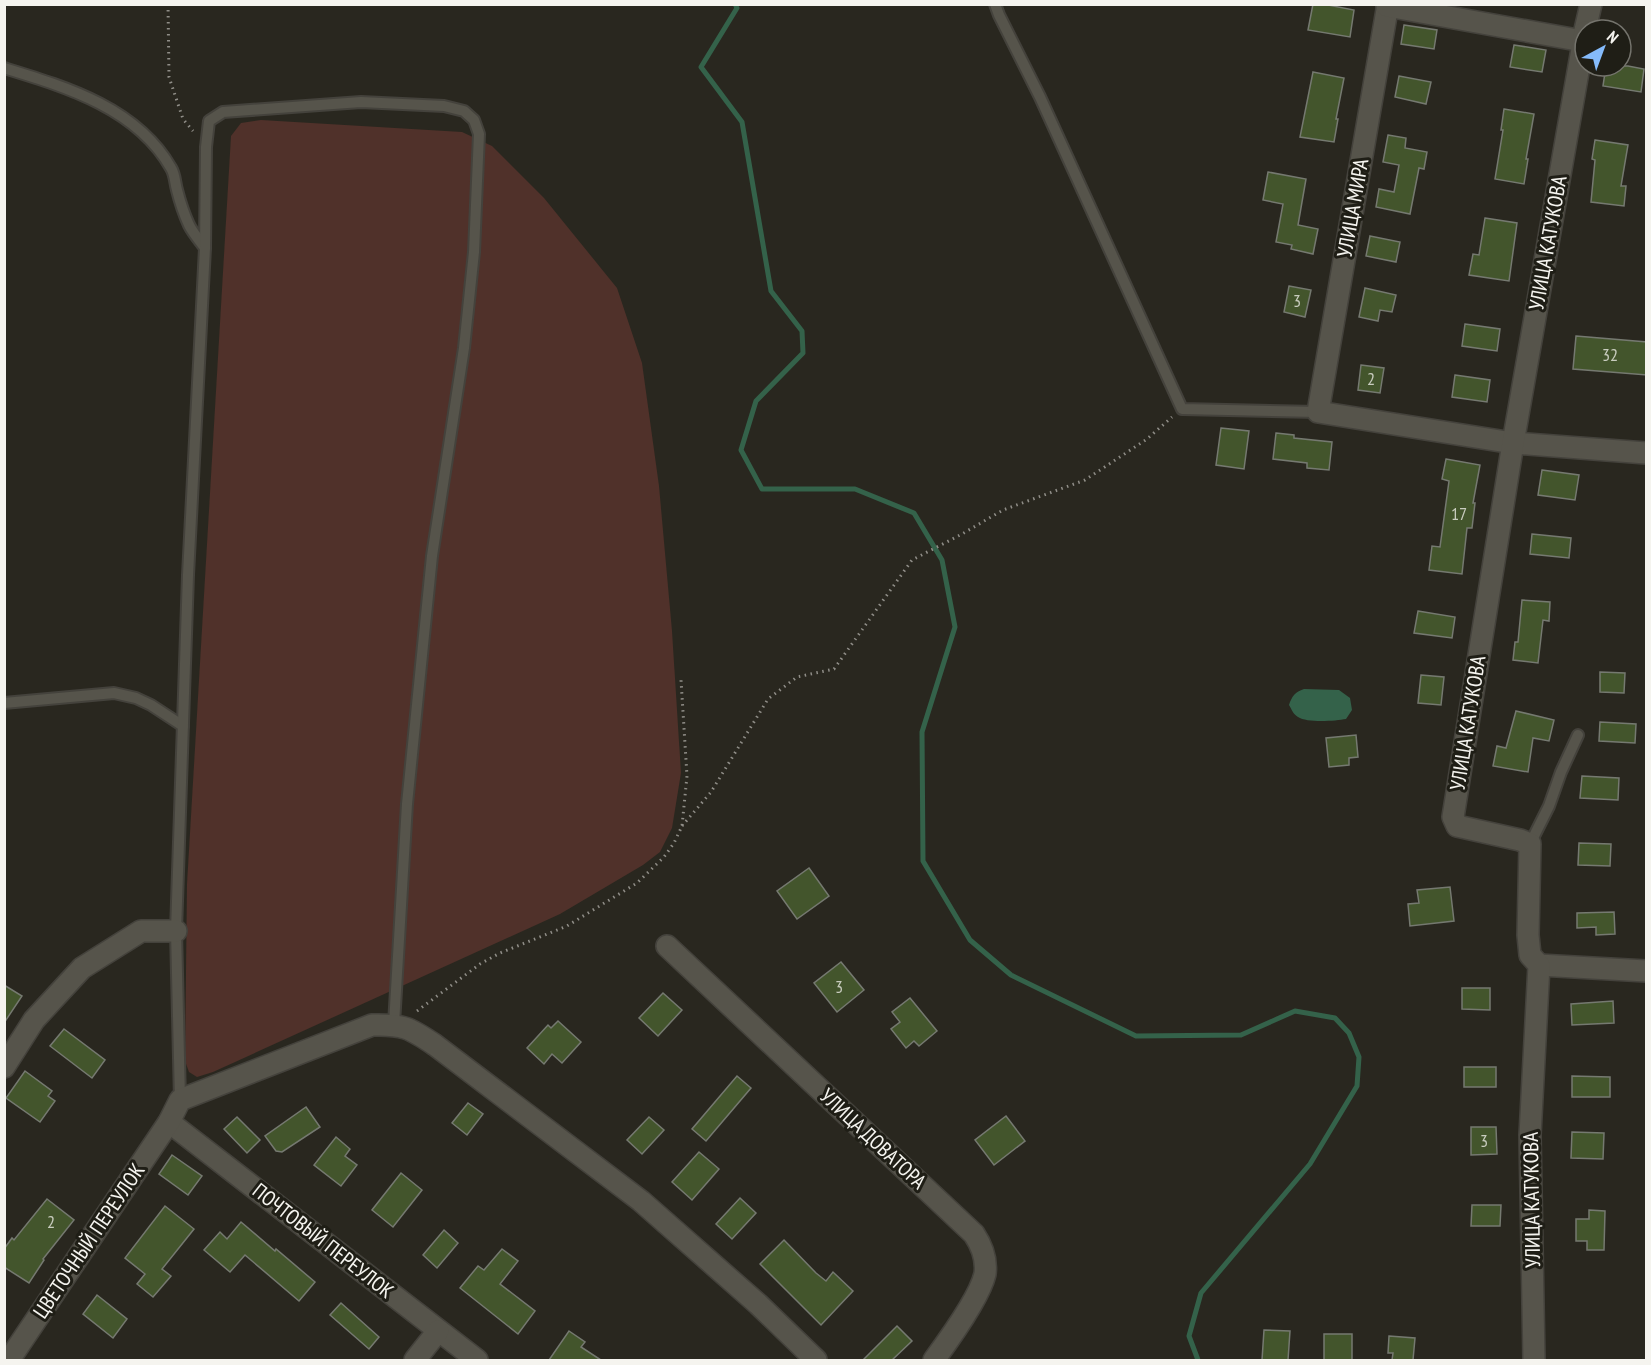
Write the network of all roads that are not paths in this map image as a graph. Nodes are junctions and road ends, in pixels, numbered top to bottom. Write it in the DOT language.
graph roads {
  1 [pos="995,4"];
  2 [pos="1388,5"];
  3 [pos="1573,32"];
  4 [pos="4,68"];
  5 [pos="1577,78"];
  6 [pos="205,248"];
  7 [pos="1318,412"];
  8 [pos="1513,443"];
  9 [pos="1647,453"];
  10 [pos="4,703"];
  11 [pos="183,726"];
  12 [pos="1578,735"];
  13 [pos="1530,844"];
  14 [pos="176,931"];
  15 [pos="667,946"];
  16 [pos="1539,965"];
  17 [pos="1647,971"];
  18 [pos="394,1024"];
  19 [pos="4,1066"];
  20 [pos="180,1100"];
  21 [pos="170,1122"];
  22 [pos="438,1331"];
  23 [pos="9,1360"];
  24 [pos="415,1360"];
  25 [pos="477,1360"];
  26 [pos="816,1360"];
  27 [pos="934,1360"];
  28 [pos="1534,1360"];
  1 -- 7 [label="lane"];
  2 -- 3 [label="street"];
  2 -- 7 [label="street, УЛИЦА МИРА"];
  4 -- 6 [label="lane"];
  5 -- 8 [label="street, УЛИЦА КАТУКОВА"];
  6 -- 11 [label="lane"];
  6 -- 18 [label="lane"];
  7 -- 8 [label="street"];
  8 -- 9 [label="street"];
  8 -- 13 [label="street, УЛИЦА КАТУКОВА"];
  10 -- 11 [label="lane"];
  11 -- 14 [label="lane"];
  12 -- 13 [label="lane"];
  13 -- 16 [label="street, УЛИЦА КАТУКОВА"];
  14 -- 19 [label="street"];
  14 -- 20 [label="lane"];
  15 -- 27 [label="street, УЛИЦА ДОВАТОРА"];
  16 -- 17 [label="street"];
  16 -- 28 [label="street, УЛИЦА КАТУКОВА"];
  18 -- 20 [label="street"];
  18 -- 26 [label="street"];
  20 -- 21 [label="street, ЦВЕТОЧНЫЙ ПЕРЕУЛОК"];
  21 -- 22 [label="street, ПОЧТОВЫЙ ПЕРЕУЛОК"];
  21 -- 23 [label="street, ЦВЕТОЧНЫЙ ПЕРЕУЛОК"];
  22 -- 24 [label="street"];
  22 -- 25 [label="street, ПОЧТОВЫЙ ПЕРЕУЛОК"];
}
